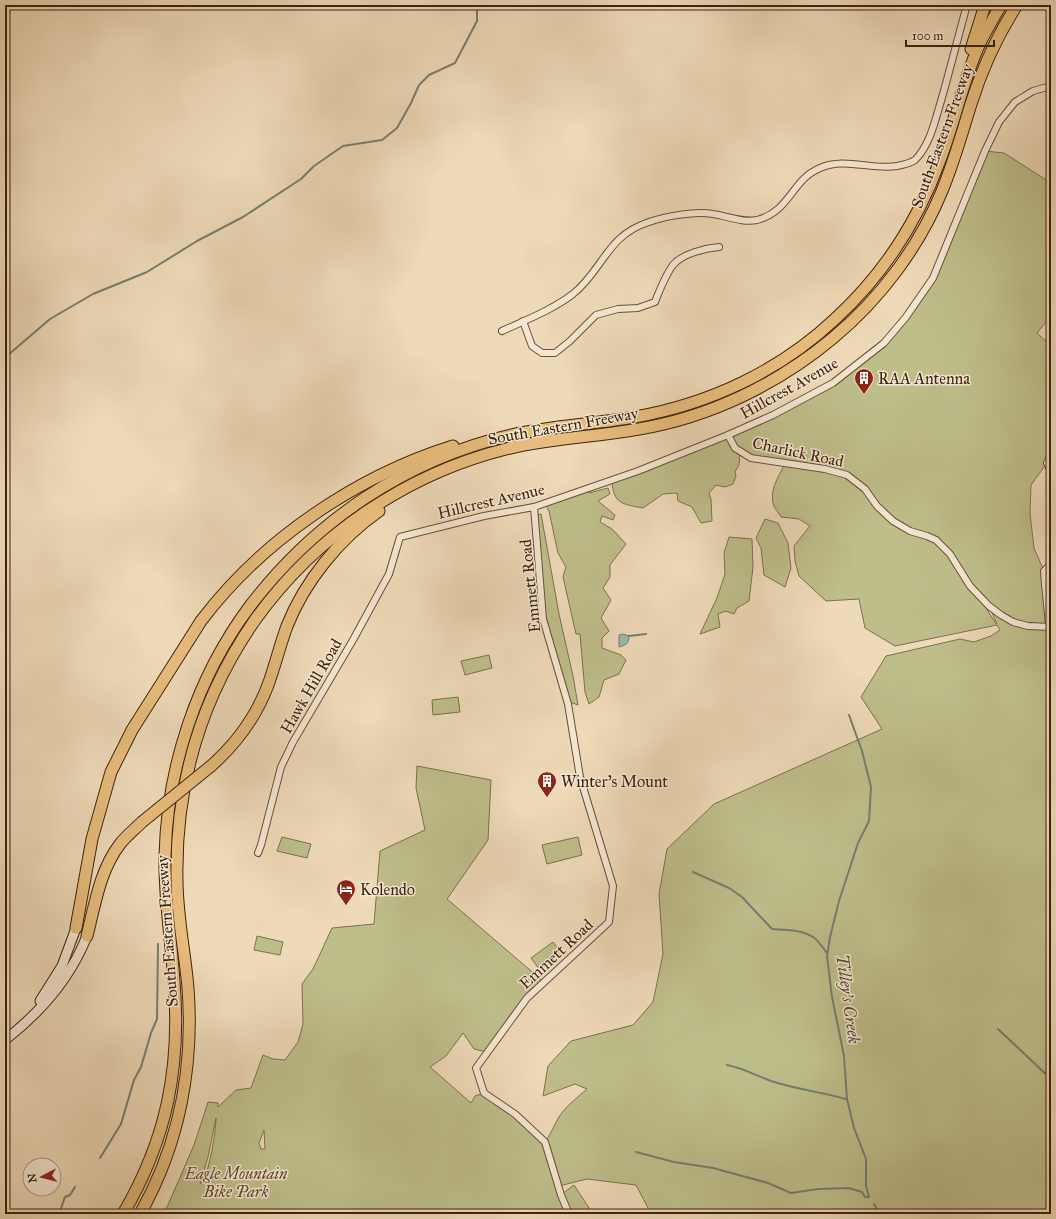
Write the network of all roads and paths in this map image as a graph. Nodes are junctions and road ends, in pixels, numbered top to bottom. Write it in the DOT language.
graph roads {
  1 [pos="967,5"];
  2 [pos="985,5"];
  3 [pos="1001,5"];
  4 [pos="1017,5"];
  5 [pos="1024,5"];
  6 [pos="981,75"];
  7 [pos="1051,86"];
  8 [pos="959,102"];
  9 [pos="719,247"];
  10 [pos="523,321"];
  11 [pos="502,331"];
  12 [pos="636,417"];
  13 [pos="728,435"];
  14 [pos="1051,454"];
  15 [pos="451,466"];
  16 [pos="1051,470"];
  17 [pos="534,507"];
  18 [pos="400,537"];
  19 [pos="1051,564"];
  20 [pos="1050,628"];
  21 [pos="258,853"];
  22 [pos="76,928"];
  23 [pos="87,936"];
  24 [pos="5,1036"];
  25 [pos="5,1040"];
  26 [pos="123,1214"];
  27 [pos="140,1214"];
  28 [pos="569,1214"];
  1 -- 10 [label="street"];
  2 -- 8 [label="highway"];
  3 -- 8 [label="highway, South Eastern Freeway"];
  4 -- 6 [label="highway, South Eastern Freeway"];
  5 -- 6 [label="highway"];
  6 -- 15 [label="highway, South Eastern Freeway"];
  7 -- 13 [label="street, Hillcrest Avenue"];
  8 -- 12 [label="highway, South Eastern Freeway"];
  9 -- 10 [label="street"];
  10 -- 11 [label="street"];
  12 -- 22 [label="highway"];
  12 -- 26 [label="highway, South Eastern Freeway"];
  13 -- 17 [label="street, Hillcrest Avenue"];
  13 -- 20 [label="street, Charlick Road"];
  14 -- 16 [label="street"];
  15 -- 23 [label="highway, bridge"];
  15 -- 27 [label="highway, South Eastern Freeway"];
  17 -- 18 [label="street, Hillcrest Avenue"];
  17 -- 28 [label="street, Emmett Road"];
  18 -- 21 [label="street, Hawk Hill Road"];
  19 -- 20 [label="street"];
  22 -- 24 [label="main road"];
  23 -- 25 [label="main road"];
}
